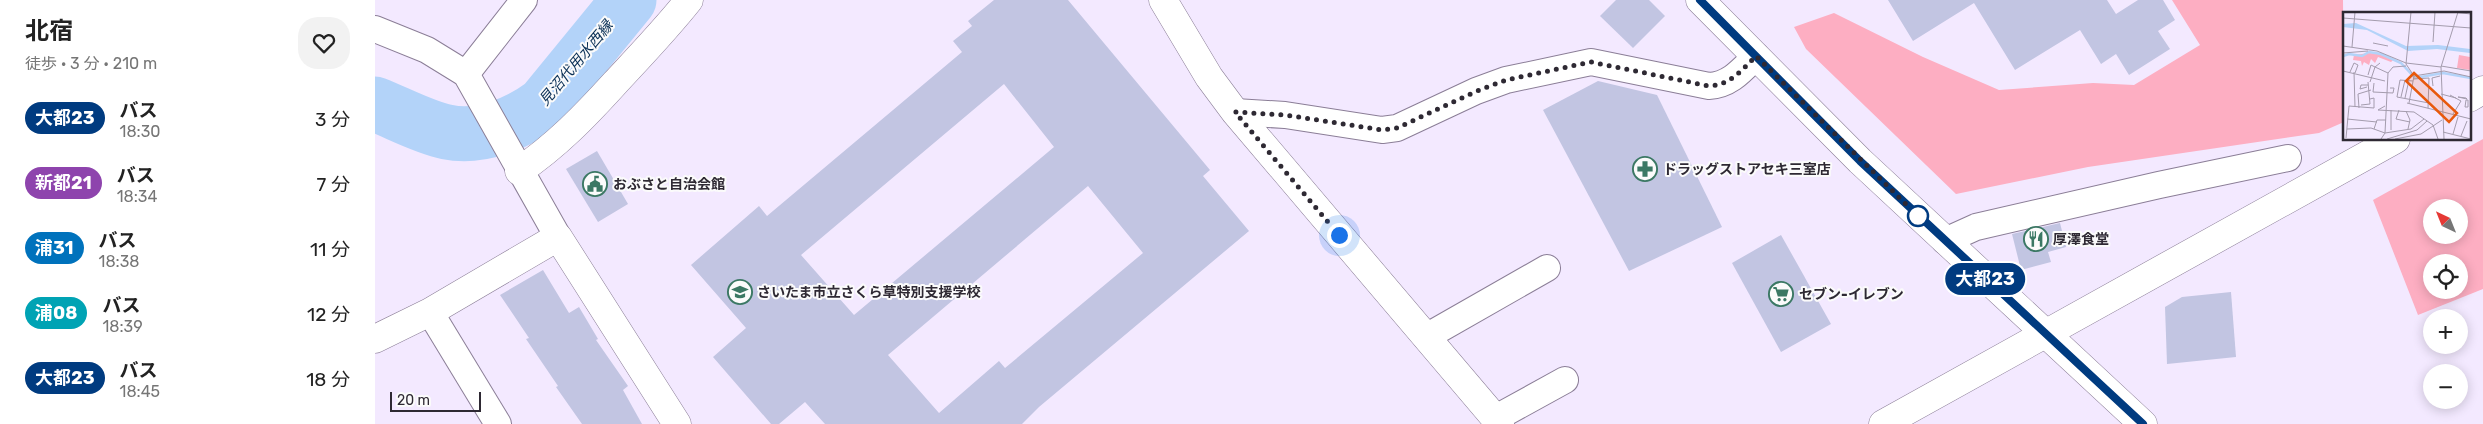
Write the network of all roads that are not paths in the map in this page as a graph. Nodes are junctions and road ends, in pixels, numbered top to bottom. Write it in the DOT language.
graph roads {
  1 [pos="524,0"];
  2 [pos="689,0"];
  3 [pos="1163,0"];
  4 [pos="1700,0"];
  5 [pos="375,29"];
  6 [pos="1756,56"];
  7 [pos="466,74"];
  8 [pos="2483,90"];
  9 [pos="2471,97"];
  10 [pos="1235,112"];
  11 [pos="2393,140"];
  12 [pos="2288,158"];
  13 [pos="515,163"];
  14 [pos="558,237"];
  15 [pos="1945,241"];
  16 [pos="1547,268"];
  17 [pos="430,312"];
  18 [pos="2043,333"];
  19 [pos="1426,337"];
  20 [pos="375,339"];
  21 [pos="1565,380"];
  22 [pos="1498,421"];
  23 [pos="498,424"];
  24 [pos="677,424"];
  25 [pos="1883,424"];
  26 [pos="2143,424"];
  1 -- 7 [label="street"];
  2 -- 13 [label="street"];
  3 -- 10 [label="street"];
  4 -- 6 [label="street"];
  5 -- 7 [label="street"];
  6 -- 10 [label="street"];
  6 -- 15 [label="street"];
  7 -- 13 [label="street"];
  8 -- 9 [label="street"];
  10 -- 19 [label="street"];
  11 -- 18 [label="street"];
  12 -- 15 [label="street"];
  13 -- 14 [label="street"];
  14 -- 17 [label="street"];
  14 -- 24 [label="street"];
  15 -- 18 [label="street"];
  16 -- 19 [label="street"];
  17 -- 20 [label="street"];
  17 -- 23 [label="street"];
  18 -- 25 [label="street"];
  18 -- 26 [label="street"];
  19 -- 22 [label="street"];
  21 -- 22 [label="street"];
}
